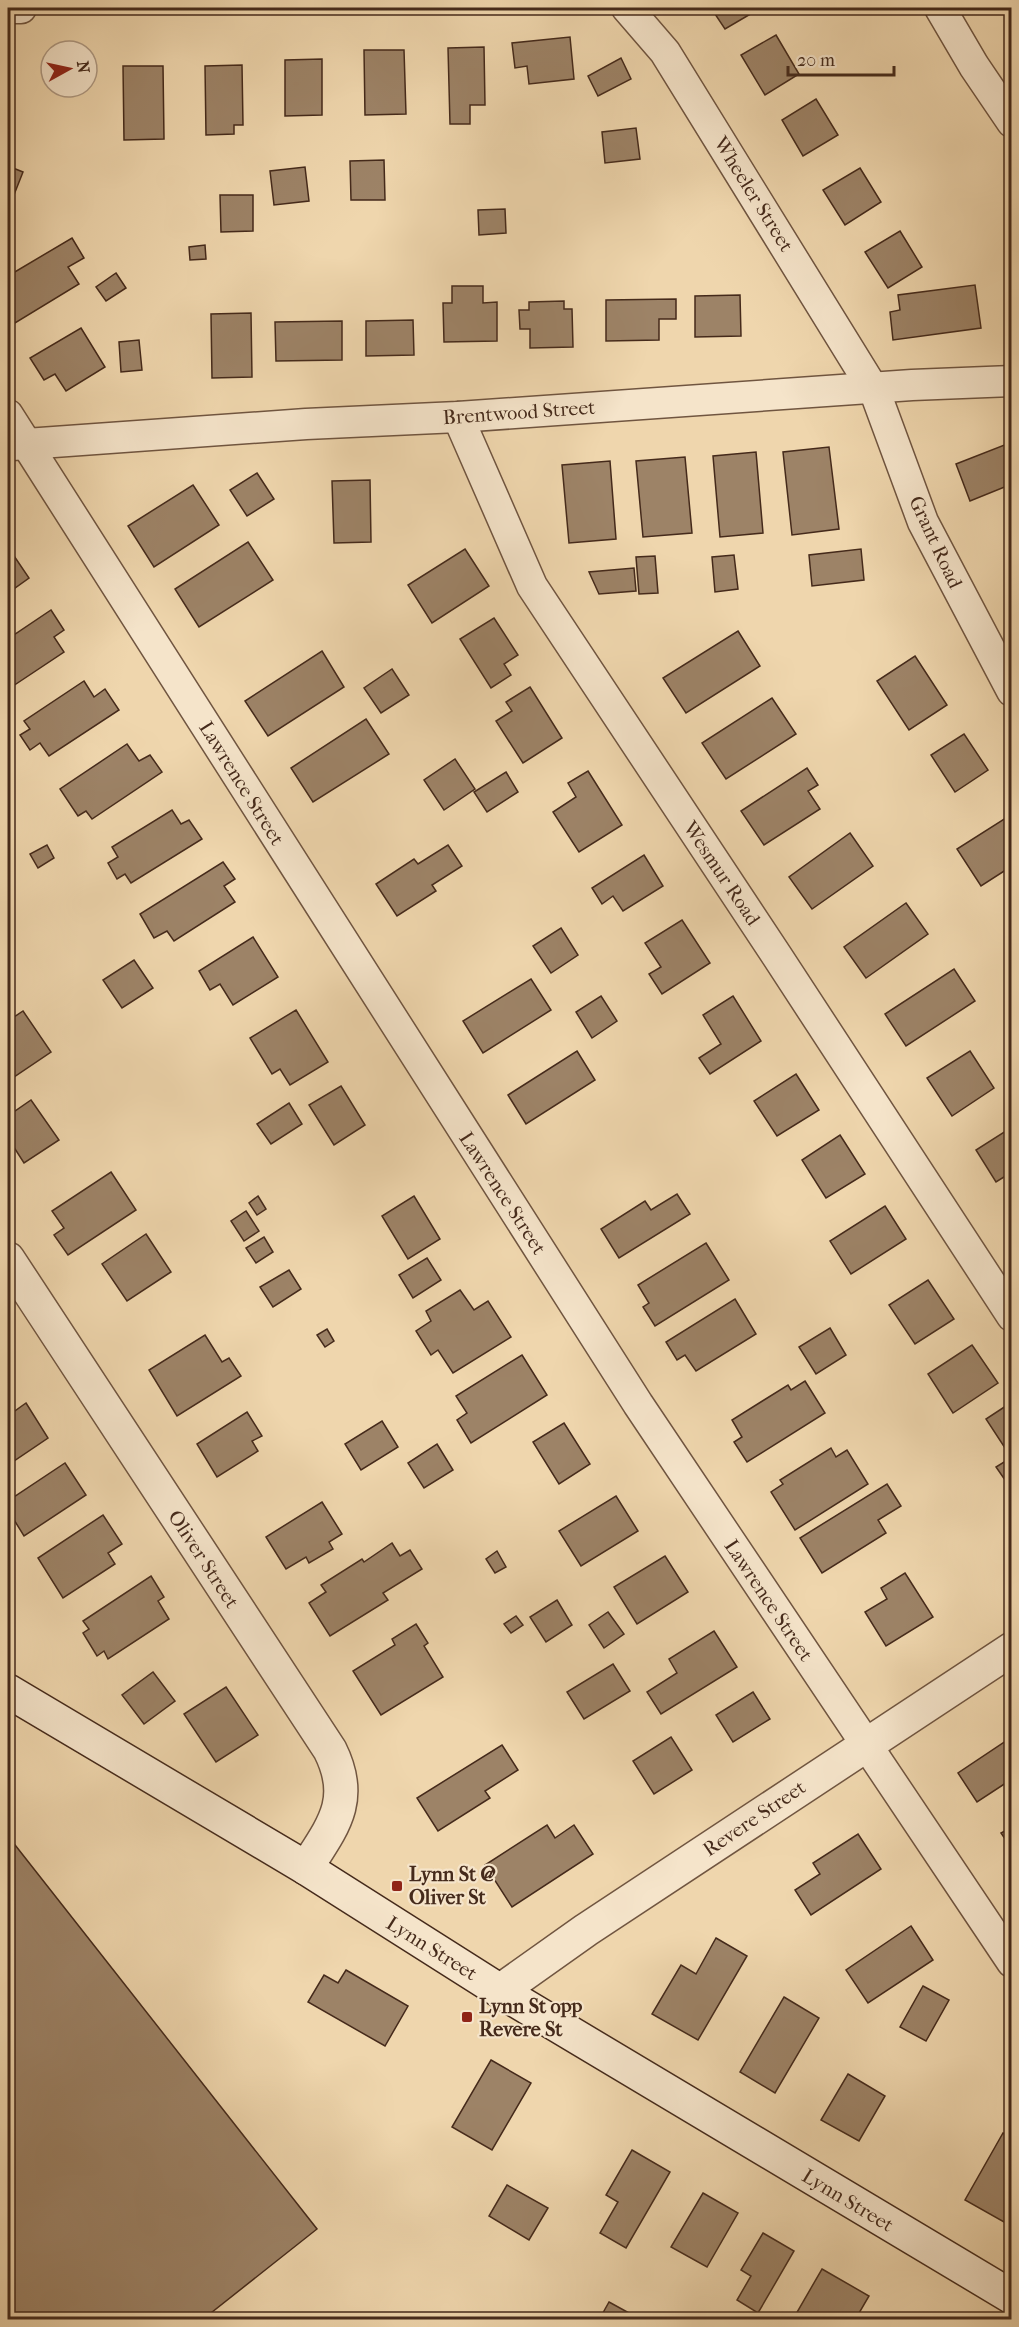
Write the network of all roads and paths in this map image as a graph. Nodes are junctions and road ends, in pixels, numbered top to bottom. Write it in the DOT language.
graph roads {
  1 [pos="8,8"];
  2 [pos="21,8"];
  3 [pos="627,8"];
  4 [pos="940,8"];
  5 [pos="1011,122"];
  6 [pos="1011,381"];
  7 [pos="872,388"];
  8 [pos="8,415"];
  9 [pos="458,417"];
  10 [pos="17,445"];
  11 [pos="1011,691"];
  12 [pos="8,1259"];
  13 [pos="1011,1316"];
  14 [pos="1011,1648"];
  15 [pos="8,1691"];
  16 [pos="865,1744"];
  17 [pos="306,1868"];
  18 [pos="1011,1962"];
  19 [pos="500,1991"];
  20 [pos="1011,2297"];
  1 -- 2 [label="street"];
  3 -- 7 [label="street, Wheeler Street"];
  4 -- 5 [label="street"];
  6 -- 7 [label="street, Brentwood Street"];
  7 -- 9 [label="street, Brentwood Street"];
  7 -- 11 [label="street, Grant Road"];
  8 -- 10 [label="street, Lawrence Street"];
  9 -- 10 [label="street, Brentwood Street"];
  9 -- 13 [label="street, Wesmur Road"];
  10 -- 16 [label="street, Lawrence Street"];
  12 -- 17 [label="street, Oliver Street"];
  14 -- 16 [label="street, Revere Street"];
  15 -- 17 [label="street, Lynn Street"];
  16 -- 18 [label="street, Lawrence Street"];
  16 -- 19 [label="street, Revere Street"];
  17 -- 19 [label="street, Lynn Street"];
  19 -- 20 [label="street, Lynn Street"];
}
